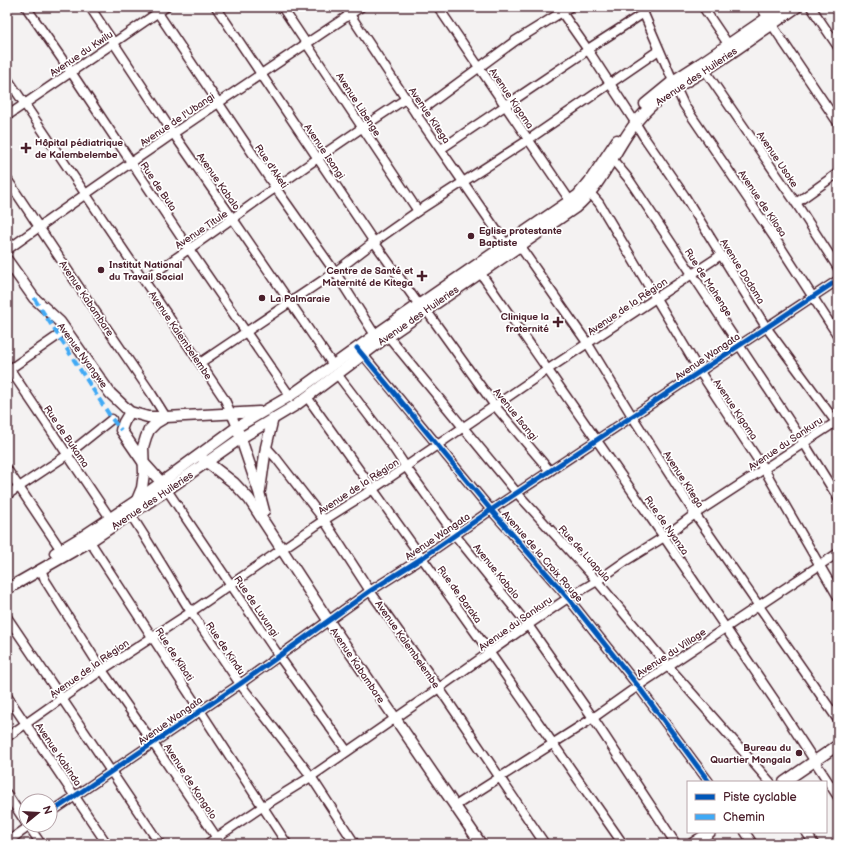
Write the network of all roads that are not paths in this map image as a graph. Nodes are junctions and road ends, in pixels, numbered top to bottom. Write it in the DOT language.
graph roads {
  1 [pos="26,7"];
  2 [pos="90,7"];
  3 [pos="166,7"];
  4 [pos="216,7"];
  5 [pos="282,7"];
  6 [pos="345,7"];
  7 [pos="361,7"];
  8 [pos="438,7"];
  9 [pos="570,7"];
  10 [pos="702,7"];
  11 [pos="760,7"];
  12 [pos="783,7"];
  13 [pos="797,7"];
  14 [pos="811,7"];
  15 [pos="156,10"];
  16 [pos="560,10"];
  17 [pos="642,10"];
  18 [pos="350,14"];
  19 [pos="770,21"];
  20 [pos="114,42"];
  21 [pos="307,44"];
  22 [pos="728,44"];
  23 [pos="838,47"];
  24 [pos="588,50"];
  25 [pos="659,50"];
  26 [pos="479,66"];
  27 [pos="703,67"];
  28 [pos="71,72"];
  29 [pos="262,74"];
  30 [pos="7,78"];
  31 [pos="610,83"];
  32 [pos="674,84"];
  33 [pos="407,98"];
  34 [pos="24,104"];
  35 [pos="218,104"];
  36 [pos="505,106"];
  37 [pos="416,114"];
  38 [pos="7,116"];
  39 [pos="634,121"];
  40 [pos="838,123"];
  41 [pos="362,127"];
  42 [pos="173,133"];
  43 [pos="528,140"];
  44 [pos="441,149"];
  45 [pos="317,158"];
  46 [pos="613,160"];
  47 [pos="131,162"];
  48 [pos="838,173"];
  49 [pos="7,179"];
  50 [pos="464,182"];
  51 [pos="275,187"];
  52 [pos="590,193"];
  53 [pos="86,194"];
  54 [pos="796,203"];
  55 [pos="573,204"];
  56 [pos="418,211"];
  57 [pos="233,218"];
  58 [pos="40,227"];
  59 [pos="374,242"];
  60 [pos="506,244"];
  61 [pos="519,245"];
  62 [pos="189,249"];
  63 [pos="7,250"];
  64 [pos="721,255"];
  65 [pos="7,260"];
  66 [pos="838,268"];
  67 [pos="477,269"];
  68 [pos="335,272"];
  69 [pos="692,274"];
  70 [pos="144,280"];
  71 [pos="838,280"];
  72 [pos="811,297"];
  73 [pos="657,299"];
  74 [pos="290,303"];
  75 [pos="422,307"];
  76 [pos="766,327"];
  77 [pos="247,332"];
  78 [pos="59,335"];
  79 [pos="375,335"];
  80 [pos="388,336"];
  81 [pos="838,336"];
  82 [pos="588,344"];
  83 [pos="739,346"];
  84 [pos="360,351"];
  85 [pos="200,363"];
  86 [pos="8,369"];
  87 [pos="335,370"];
  88 [pos="547,370"];
  89 [pos="700,372"];
  90 [pos="290,396"];
  91 [pos="307,397"];
  92 [pos="495,406"];
  93 [pos="130,412"];
  94 [pos="262,412"];
  95 [pos="231,414"];
  96 [pos="632,416"];
  97 [pos="166,417"];
  98 [pos="274,418"];
  99 [pos="112,419"];
  100 [pos="837,423"];
  101 [pos="237,427"];
  102 [pos="463,427"];
  103 [pos="241,438"];
  104 [pos="595,440"];
  105 [pos="804,443"];
  106 [pos="438,445"];
  107 [pos="266,447"];
  108 [pos="67,455"];
  109 [pos="198,456"];
  110 [pos="144,462"];
  111 [pos="207,462"];
  112 [pos="406,467"];
  113 [pos="7,469"];
  114 [pos="764,469"];
  115 [pos="550,471"];
  116 [pos="19,487"];
  117 [pos="165,487"];
  118 [pos="373,489"];
  119 [pos="259,492"];
  120 [pos="517,493"];
  121 [pos="7,495"];
  122 [pos="838,498"];
  123 [pos="136,501"];
  124 [pos="491,510"];
  125 [pos="264,511"];
  126 [pos="695,514"];
  127 [pos="131,515"];
  128 [pos="110,518"];
  129 [pos="324,520"];
  130 [pos="268,528"];
  131 [pos="456,535"];
  132 [pos="664,537"];
  133 [pos="87,538"];
  134 [pos="61,550"];
  135 [pos="281,550"];
  136 [pos="838,553"];
  137 [pos="422,558"];
  138 [pos="820,565"];
  139 [pos="41,569"];
  140 [pos="7,580"];
  141 [pos="598,581"];
  142 [pos="230,584"];
  143 [pos="7,589"];
  144 [pos="370,591"];
  145 [pos="838,597"];
  146 [pos="568,598"];
  147 [pos="758,606"];
  148 [pos="191,612"];
  149 [pos="7,617"];
  150 [pos="328,620"];
  151 [pos="528,625"];
  152 [pos="726,628"];
  153 [pos="152,637"];
  154 [pos="490,652"];
  155 [pos="279,656"];
  156 [pos="668,666"];
  157 [pos="102,670"];
  158 [pos="240,684"];
  159 [pos="638,686"];
  160 [pos="439,688"];
  161 [pos="7,696"];
  162 [pos="62,699"];
  163 [pos="199,711"];
  164 [pos="395,718"];
  165 [pos="593,718"];
  166 [pos="838,720"];
  167 [pos="26,724"];
  168 [pos="7,736"];
  169 [pos="154,743"];
  170 [pos="553,743"];
  171 [pos="838,745"];
  172 [pos="347,751"];
  173 [pos="814,761"];
  174 [pos="112,772"];
  175 [pos="311,776"];
  176 [pos="500,778"];
  177 [pos="708,781"];
  178 [pos="769,781"];
  179 [pos="785,781"];
  180 [pos="7,794"];
  181 [pos="76,796"];
  182 [pos="838,797"];
  183 [pos="455,806"];
  184 [pos="262,807"];
  185 [pos="58,808"];
  186 [pos="18,810"];
  187 [pos="18,833"];
  188 [pos="33,833"];
  189 [pos="708,833"];
  190 [pos="746,833"];
  191 [pos="807,833"];
  192 [pos="219,841"];
  193 [pos="7,842"];
  194 [pos="41,844"];
  195 [pos="107,844"];
  196 [pos="160,844"];
  197 [pos="207,844"];
  198 [pos="287,844"];
  199 [pos="355,844"];
  200 [pos="481,844"];
  201 [pos="545,844"];
  202 [pos="623,844"];
  203 [pos="676,844"];
  204 [pos="692,844"];
  205 [pos="753,844"];
  206 [pos="814,844"];
  1 -- 28 [label="street, Rue de Buta"];
  2 -- 20 [label="street, Avenue Kabalo"];
  3 -- 15 [label="street, Avenue du Kwilu"];
  4 -- 29 [label="street, Avenue Isangi"];
  5 -- 21 [label="street, Avenue Libenge"];
  6 -- 18 [label="street, Avenue Kitega"];
  7 -- 18 [label="street, Avenue de l'Ubangi"];
  8 -- 26 [label="street, Avenue Kigoma"];
  9 -- 16 [label="street"];
  10 -- 22 [label="street"];
  11 -- 19 [label="street"];
  12 -- 19 [label="main road, Avenue des Huileries"];
  13 -- 19 [label="main road, Avenue des Huileries"];
  14 -- 23 [label="street"];
  15 -- 20 [label="street, Avenue du Kwilu"];
  15 -- 35 [label="street, Rue d'Aketi"];
  16 -- 24 [label="street, Avenue Dodoma"];
  16 -- 26 [label="street"];
  17 -- 24 [label="street"];
  17 -- 25 [label="street, Avenue de Kilosa"];
  18 -- 21 [label="street, Avenue de l'Ubangi"];
  18 -- 33 [label="street, Avenue Kitega"];
  19 -- 22 [label="main road, Avenue des Huileries"];
  19 -- 27 [label="main road, Avenue des Huileries"];
  19 -- 40 [label="street"];
  20 -- 28 [label="street, Avenue du Kwilu"];
  20 -- 42 [label="street, Avenue Kabalo"];
  21 -- 29 [label="street, Avenue de l'Ubangi"];
  21 -- 41 [label="street, Avenue Libenge"];
  22 -- 27 [label="main road, Avenue des Huileries"];
  24 -- 31 [label="street, Avenue Dodoma"];
  24 -- 36 [label="street"];
  25 -- 31 [label="street"];
  25 -- 32 [label="street, Avenue de Kilosa"];
  26 -- 36 [label="street, Avenue Kigoma"];
  26 -- 37 [label="street"];
  27 -- 32 [label="main road, Avenue des Huileries"];
  27 -- 54 [label="street, Avenue Usoke"];
  28 -- 34 [label="street, Avenue du Kwilu"];
  28 -- 47 [label="street, Rue de Buta"];
  29 -- 35 [label="street, Avenue de l'Ubangi"];
  29 -- 45 [label="street, Avenue Isangi"];
  30 -- 34 [label="street, Avenue Kalembelembe"];
  31 -- 39 [label="street, Avenue Dodoma"];
  31 -- 43 [label="street"];
  32 -- 39 [label="main road, Avenue des Huileries"];
  32 -- 72 [label="street, Avenue de Kilosa"];
  33 -- 37 [label="street, Avenue Kitega"];
  33 -- 41 [label="street, Avenue Titule"];
  34 -- 38 [label="street, Avenue du Kwilu"];
  34 -- 53 [label="street, Avenue Kalembelembe"];
  35 -- 42 [label="street, Avenue de l'Ubangi"];
  35 -- 51 [label="street, Rue d'Aketi"];
  36 -- 43 [label="street, Avenue Kigoma"];
  36 -- 44 [label="street"];
  37 -- 44 [label="street, Avenue Kitega"];
  39 -- 46 [label="main road, Avenue des Huileries"];
  39 -- 55 [label="main road, Avenue des Huileries"];
  39 -- 64 [label="street, Avenue Dodoma"];
  41 -- 45 [label="street, Avenue Titule"];
  41 -- 56 [label="street, Avenue Libenge"];
  42 -- 47 [label="street, Avenue de l'Ubangi"];
  42 -- 57 [label="street, Avenue Kabalo"];
  43 -- 50 [label="street"];
  43 -- 55 [label="street, Avenue Kigoma"];
  44 -- 50 [label="street, Avenue Kitega"];
  45 -- 51 [label="street, Avenue Titule"];
  45 -- 59 [label="street, Avenue Isangi"];
  46 -- 52 [label="main road, Avenue des Huileries"];
  46 -- 69 [label="street, Rue de Mahenge"];
  47 -- 53 [label="street, Avenue de l'Ubangi"];
  47 -- 62 [label="street, Rue de Buta"];
  48 -- 54 [label="street"];
  49 -- 58 [label="street, Avenue Kabambare"];
  50 -- 56 [label="street"];
  50 -- 60 [label="street, Avenue Kitega"];
  51 -- 57 [label="street, Avenue Titule"];
  51 -- 68 [label="street, Rue d'Aketi"];
  52 -- 55 [label="main road, Avenue des Huileries"];
  52 -- 73 [label="street, Avenue Kigoma"];
  53 -- 58 [label="street, Avenue de l'Ubangi"];
  53 -- 70 [label="street, Avenue Kalembelembe"];
  54 -- 66 [label="street, Avenue Usoke"];
  55 -- 60 [label="main road, Avenue des Huileries"];
  55 -- 61 [label="main road, Avenue des Huileries"];
  56 -- 59 [label="street"];
  57 -- 62 [label="street, Avenue Titule"];
  57 -- 74 [label="street, Avenue Kabalo"];
  58 -- 63 [label="street, Avenue de l'Ubangi"];
  58 -- 97 [label="street, Avenue Kabambare"];
  59 -- 68 [label="street"];
  59 -- 75 [label="street, Avenue Isangi"];
  60 -- 67 [label="main road, Avenue des Huileries"];
  61 -- 67 [label="main road, Avenue des Huileries"];
  61 -- 82 [label="street, Avenue Kitega"];
  62 -- 70 [label="street, Avenue Titule"];
  62 -- 77 [label="street, Rue de Buta"];
  64 -- 69 [label="street, Avenue de la Région"];
  64 -- 76 [label="street, Avenue Dodoma"];
  65 -- 93 [label="main road, Avenue Nyangwe"];
  67 -- 75 [label="main road, Avenue des Huileries"];
  67 -- 88 [label="street, Rue de Nyanza"];
  68 -- 74 [label="street"];
  68 -- 79 [label="street, Rue d'Aketi"];
  69 -- 73 [label="street, Avenue de la Région"];
  69 -- 83 [label="street, Rue de Mahenge"];
  70 -- 85 [label="street, Avenue Kalembelembe"];
  71 -- 72 [label="street, Avenue Wangata"];
  72 -- 76 [label="street, Avenue Wangata"];
  72 -- 81 [label="street, Avenue de Kilosa"];
  73 -- 82 [label="street, Avenue de la Région"];
  73 -- 89 [label="street, Avenue Kigoma"];
  74 -- 77 [label="street"];
  74 -- 87 [label="street, Avenue Kabalo"];
  75 -- 79 [label="main road, Avenue des Huileries"];
  75 -- 80 [label="main road, Avenue des Huileries"];
  75 -- 92 [label="street, Avenue Isangi"];
  76 -- 83 [label="street, Avenue Wangata"];
  76 -- 100 [label="street, Avenue Dodoma"];
  77 -- 85 [label="street"];
  77 -- 90 [label="street, Rue de Buta"];
  78 -- 86 [label="street"];
  79 -- 84 [label="main road, Avenue des Huileries"];
  80 -- 84 [label="main road, Avenue des Huileries"];
  80 -- 102 [label="street, Rue de Luapula"];
  82 -- 88 [label="street, Avenue de la Région"];
  82 -- 96 [label="street, Avenue Kitega"];
  83 -- 89 [label="street, Avenue Wangata"];
  83 -- 105 [label="street, Rue de Mahenge"];
  84 -- 87 [label="main road, Avenue des Huileries"];
  84 -- 106 [label="street, Avenue de la Croix Rouge"];
  85 -- 95 [label="street, Avenue Kalembelembe"];
  86 -- 108 [label="street, Rue de Bukama"];
  87 -- 90 [label="main road, Avenue des Huileries"];
  87 -- 91 [label="main road, Avenue des Huileries"];
  87 -- 112 [label="street, Avenue Kabalo"];
  88 -- 92 [label="street, Avenue de la Région"];
  88 -- 104 [label="street, Rue de Nyanza"];
  89 -- 96 [label="street, Avenue Wangata"];
  89 -- 114 [label="street, Avenue Kigoma"];
  90 -- 94 [label="main road, Avenue des Huileries"];
  91 -- 98 [label="main road, Avenue des Huileries"];
  91 -- 118 [label="street, Rue de Baraka"];
  92 -- 102 [label="street, Avenue de la Région"];
  92 -- 115 [label="street, Avenue Isangi"];
  93 -- 97 [label="main road, Avenue Nyangwe"];
  93 -- 110 [label="main road"];
  94 -- 95 [label="main road, Avenue Nyangwe"];
  94 -- 101 [label="main road, Avenue des Huileries"];
  95 -- 97 [label="main road, Avenue Nyangwe"];
  95 -- 101 [label="street, Avenue Kalembelembe"];
  96 -- 104 [label="street, Avenue Wangata"];
  96 -- 126 [label="street, Avenue Kitega"];
  97 -- 110 [label="main road"];
  98 -- 103 [label="main road, Avenue des Huileries"];
  98 -- 107 [label="main road"];
  99 -- 108 [label="street"];
  100 -- 105 [label="street, Avenue du Sankuru"];
  101 -- 103 [label="main road, Avenue Kalembelembe"];
  101 -- 109 [label="main road, Avenue des Huileries"];
  102 -- 106 [label="street, Avenue de la Région"];
  102 -- 120 [label="street, Rue de Luapula"];
  103 -- 111 [label="main road, Avenue des Huileries"];
  103 -- 119 [label="main road, Avenue Kalembelembe"];
  104 -- 115 [label="street, Avenue Wangata"];
  104 -- 132 [label="street, Rue de Nyanza"];
  105 -- 114 [label="street, Avenue du Sankuru"];
  105 -- 122 [label="street, Rue de Mahenge"];
  106 -- 112 [label="street, Avenue de la Région"];
  106 -- 124 [label="street, Avenue de la Croix Rouge"];
  107 -- 119 [label="main road"];
  107 -- 129 [label="street, Avenue Kalembelembe"];
  108 -- 116 [label="street"];
  108 -- 128 [label="street, Rue de Bukama"];
  109 -- 111 [label="main road, Avenue Kabambare"];
  109 -- 117 [label="main road, Avenue des Huileries"];
  110 -- 117 [label="main road"];
  110 -- 123 [label="main road"];
  111 -- 117 [label="main road, Avenue des Huileries"];
  111 -- 130 [label="main road, Avenue Kabambare"];
  112 -- 118 [label="street, Avenue de la Région"];
  112 -- 131 [label="street, Avenue Kabalo"];
  113 -- 116 [label="street"];
  114 -- 126 [label="street, Avenue du Sankuru"];
  114 -- 138 [label="street, Avenue Kigoma"];
  115 -- 120 [label="street, Avenue Wangata"];
  116 -- 121 [label="street"];
  116 -- 134 [label="street"];
  117 -- 123 [label="main road, Avenue des Huileries"];
  117 -- 127 [label="main road, Avenue des Huileries"];
  117 -- 142 [label="street, Rue de Luvungi"];
  118 -- 129 [label="street, Avenue de la Région"];
  118 -- 137 [label="street, Rue de Baraka"];
  119 -- 125 [label="main road, Avenue Kalembelembe"];
  120 -- 124 [label="street, Avenue Wangata"];
  120 -- 141 [label="street, Rue de Luapula"];
  123 -- 128 [label="main road, Avenue des Huileries"];
  124 -- 131 [label="street, Avenue Wangata"];
  124 -- 146 [label="street, Avenue de la Croix Rouge"];
  125 -- 130 [label="street, Avenue Kalembelembe"];
  126 -- 132 [label="street, Avenue du Sankuru"];
  126 -- 147 [label="street, Avenue Kitega"];
  127 -- 133 [label="main road, Avenue des Huileries"];
  127 -- 148 [label="street, Rue de Kindu"];
  128 -- 133 [label="main road, Avenue des Huileries"];
  129 -- 135 [label="street, Avenue de la Région"];
  129 -- 144 [label="street, Avenue Kalembelembe"];
  130 -- 135 [label="main road, Avenue Kabambare"];
  131 -- 137 [label="street, Avenue Wangata"];
  131 -- 151 [label="street, Avenue Kabalo"];
  132 -- 141 [label="street, Avenue du Sankuru"];
  132 -- 152 [label="street, Rue de Nyanza"];
  133 -- 134 [label="main road, Avenue des Huileries"];
  133 -- 139 [label="main road, Avenue des Huileries"];
  133 -- 153 [label="street, Rue de Kibati"];
  134 -- 140 [label="main road, Avenue des Huileries"];
  135 -- 142 [label="street, Avenue de la Région"];
  135 -- 150 [label="main road, Avenue Kabambare"];
  136 -- 138 [label="street, Avenue du Village"];
  137 -- 144 [label="street, Avenue Wangata"];
  137 -- 154 [label="street, Rue de Baraka"];
  138 -- 145 [label="street, Avenue Kigoma"];
  138 -- 147 [label="street, Avenue du Village"];
  139 -- 143 [label="main road, Avenue des Huileries"];
  139 -- 157 [label="street, Avenue de Kongolo"];
  141 -- 146 [label="street, Avenue du Sankuru"];
  141 -- 156 [label="street, Rue de Luapula"];
  142 -- 148 [label="street, Avenue de la Région"];
  142 -- 155 [label="street, Rue de Luvungi"];
  144 -- 150 [label="street, Avenue Wangata"];
  144 -- 160 [label="street, Avenue Kalembelembe"];
  146 -- 151 [label="street, Avenue du Sankuru"];
  146 -- 159 [label="street, Avenue de la Croix Rouge"];
  147 -- 152 [label="street, Avenue du Village"];
  147 -- 166 [label="street, Avenue Kitega"];
  148 -- 153 [label="street, Avenue de la Région"];
  148 -- 158 [label="street, Rue de Kindu"];
  149 -- 162 [label="street"];
  150 -- 155 [label="street, Avenue Wangata"];
  150 -- 164 [label="main road, Avenue Kabambare"];
  151 -- 154 [label="street, Avenue du Sankuru"];
  151 -- 165 [label="street, Avenue Kabalo"];
  152 -- 156 [label="street, Avenue du Village"];
  152 -- 173 [label="street, Rue de Nyanza"];
  153 -- 157 [label="street, Avenue de la Région"];
  153 -- 163 [label="street, Rue de Kibati"];
  154 -- 160 [label="street, Avenue du Sankuru"];
  154 -- 170 [label="street, Rue de Baraka"];
  155 -- 158 [label="street, Avenue Wangata"];
  155 -- 172 [label="street, Rue de Luvungi"];
  156 -- 159 [label="street, Avenue du Village"];
  156 -- 178 [label="street, Rue de Luapula"];
  157 -- 162 [label="street, Avenue de la Région"];
  157 -- 169 [label="street, Avenue de Kongolo"];
  158 -- 163 [label="street, Avenue Wangata"];
  158 -- 175 [label="street, Rue de Kindu"];
  159 -- 165 [label="street, Avenue du Village"];
  159 -- 177 [label="street, Avenue de la Croix Rouge"];
  160 -- 164 [label="street, Avenue du Sankuru"];
  160 -- 176 [label="street, Avenue Kalembelembe"];
  161 -- 167 [label="street, Avenue Kabinda"];
  162 -- 167 [label="street, Avenue de la Région"];
  162 -- 174 [label="street"];
  163 -- 169 [label="street, Avenue Wangata"];
  163 -- 184 [label="street, Rue de Kibati"];
  164 -- 172 [label="street, Avenue du Sankuru"];
  164 -- 183 [label="main road, Avenue Kabambare"];
  165 -- 170 [label="street, Avenue du Village"];
  165 -- 203 [label="street, Avenue Kabalo"];
  167 -- 168 [label="street, Avenue de la Région"];
  167 -- 181 [label="street, Avenue Kabinda"];
  169 -- 174 [label="street, Avenue Wangata"];
  169 -- 192 [label="street, Avenue de Kongolo"];
  170 -- 176 [label="street, Avenue du Village"];
  170 -- 202 [label="street, Rue de Baraka"];
  171 -- 173 [label="main road"];
  172 -- 175 [label="street, Avenue du Sankuru"];
  173 -- 179 [label="main road"];
  173 -- 182 [label="street, Rue de Nyanza"];
  174 -- 181 [label="street, Avenue Wangata"];
  174 -- 196 [label="street"];
  175 -- 184 [label="street, Avenue du Sankuru"];
  175 -- 199 [label="street, Rue de Kindu"];
  176 -- 183 [label="street, Avenue du Village"];
  176 -- 201 [label="street, Avenue Kalembelembe"];
  180 -- 186 [label="street"];
  181 -- 185 [label="street, Avenue Wangata"];
  181 -- 195 [label="street, Avenue Kabinda"];
  183 -- 200 [label="main road, Avenue Kabambare"];
  184 -- 192 [label="street, Avenue du Sankuru"];
  184 -- 198 [label="street, Rue de Kibati"];
  187 -- 193 [label="street"];
  188 -- 194 [label="street"];
  189 -- 204 [label="main road"];
  190 -- 205 [label="street"];
  191 -- 206 [label="street"];
  192 -- 197 [label="street, Avenue du Sankuru"];
}
